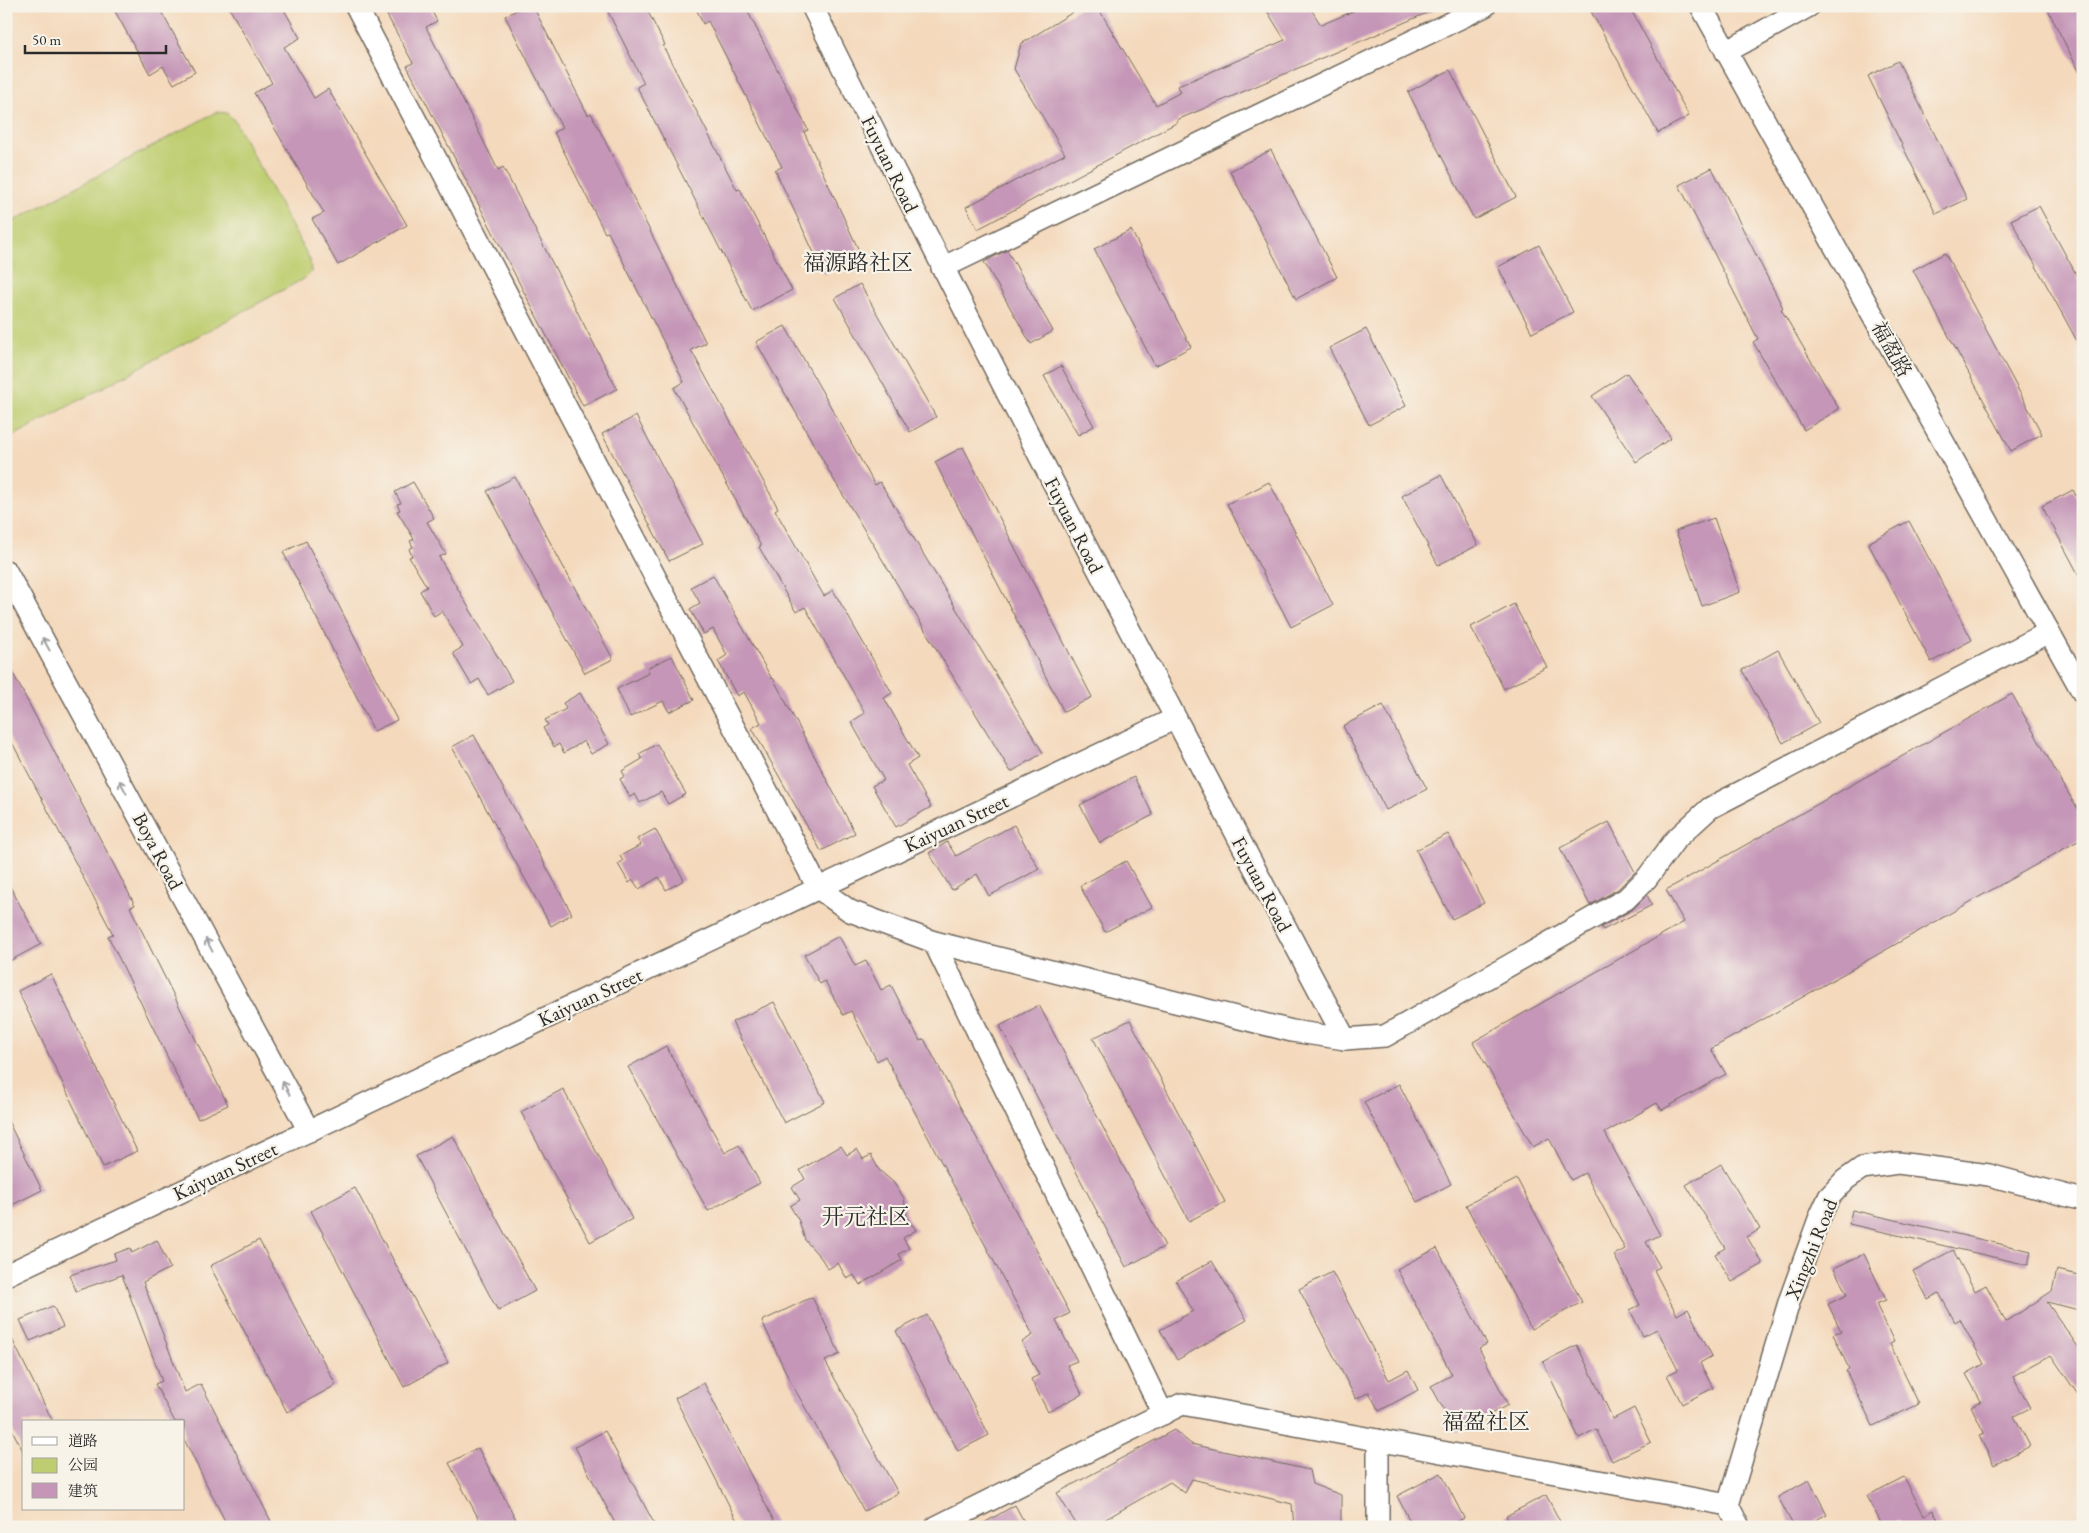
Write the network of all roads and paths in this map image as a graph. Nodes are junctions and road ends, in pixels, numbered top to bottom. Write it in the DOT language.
graph roads {
  1 [pos="356,6"];
  2 [pos="812,6"];
  3 [pos="1485,6"];
  4 [pos="1701,6"];
  5 [pos="1808,6"];
  6 [pos="1726,52"];
  7 [pos="942,268"];
  8 [pos="6,571"];
  9 [pos="2049,632"];
  10 [pos="2083,693"];
  11 [pos="1174,719"];
  12 [pos="818,888"];
  13 [pos="934,942"];
  14 [pos="1345,1039"];
  15 [pos="309,1131"];
  16 [pos="2083,1200"];
  17 [pos="6,1275"];
  18 [pos="1163,1414"];
  19 [pos="1378,1440"];
  20 [pos="1728,1505"];
  21 [pos="936,1527"];
  22 [pos="1378,1527"];
  23 [pos="1739,1527"];
  1 -- 12 [label="street"];
  2 -- 7 [label="street, Fuyuan Road"];
  3 -- 7 [label="street"];
  4 -- 6 [label="street, 福盈路"];
  5 -- 6 [label="street"];
  6 -- 9 [label="street, 福盈路"];
  7 -- 11 [label="street, Fuyuan Road"];
  15 -- 8 [label="street, Boya Road, one-way"];
  9 -- 10 [label="street, 福盈路"];
  9 -- 14 [label="street"];
  11 -- 12 [label="street, Kaiyuan Street"];
  11 -- 14 [label="street, Fuyuan Road"];
  12 -- 13 [label="street"];
  12 -- 15 [label="street, Kaiyuan Street"];
  13 -- 14 [label="street"];
  13 -- 18 [label="street"];
  15 -- 17 [label="street, Kaiyuan Street"];
  16 -- 20 [label="street, Xingzhi Road"];
  18 -- 19 [label="street"];
  18 -- 21 [label="street"];
  19 -- 20 [label="street"];
  19 -- 22 [label="street"];
  20 -- 23 [label="street"];
}
